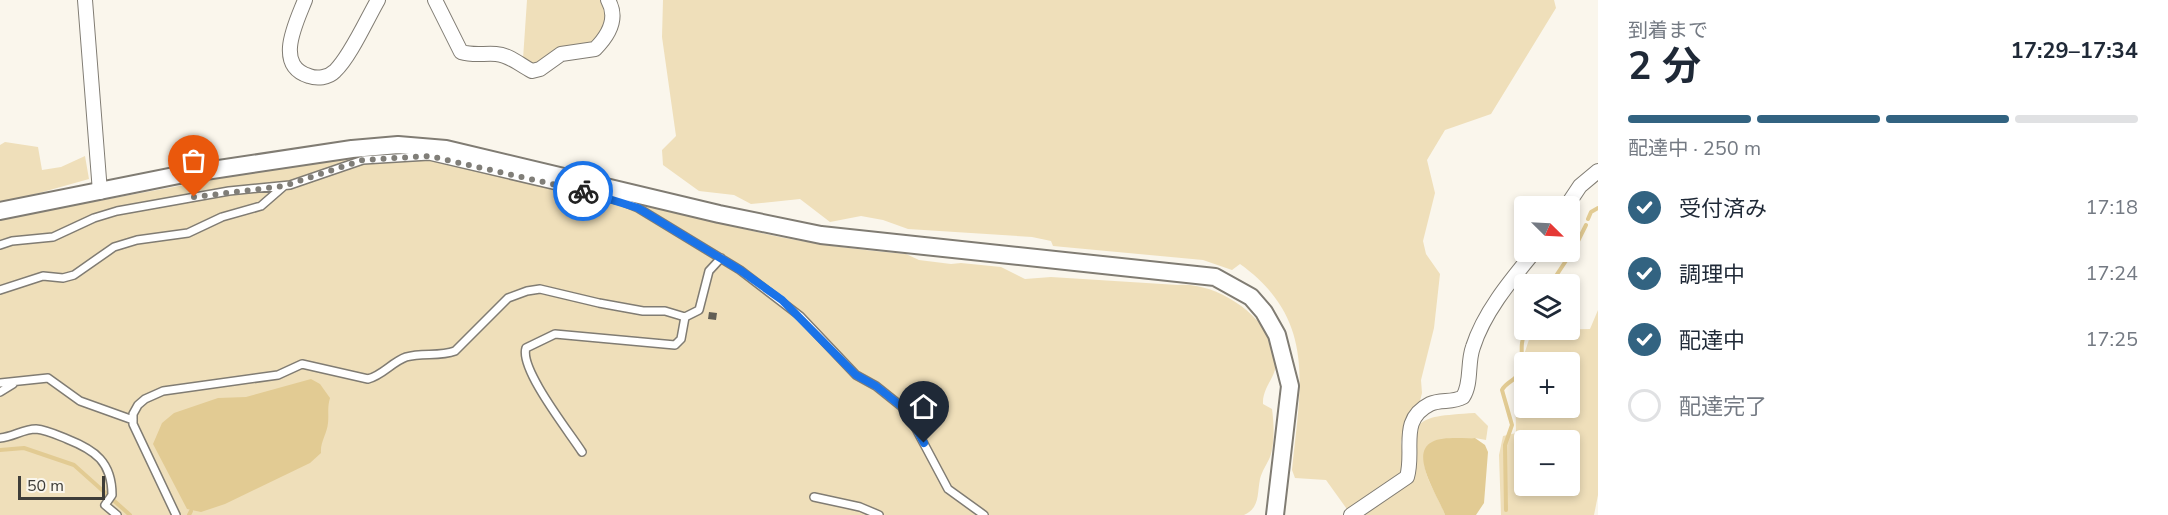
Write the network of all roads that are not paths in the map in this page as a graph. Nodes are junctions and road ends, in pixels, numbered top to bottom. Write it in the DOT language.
graph roads {
  1 [pos="85,0"];
  2 [pos="305,0"];
  3 [pos="378,0"];
  4 [pos="435,0"];
  5 [pos="609,0"];
  6 [pos="1598,171"];
  7 [pos="284,186"];
  8 [pos="100,192"];
  9 [pos="1573,196"];
  10 [pos="0,211"];
  11 [pos="0,245"];
  12 [pos="721,258"];
  13 [pos="1526,262"];
  14 [pos="0,290"];
  15 [pos="686,317"];
  16 [pos="14,383"];
  17 [pos="0,384"];
  18 [pos="0,392"];
  19 [pos="133,420"];
  20 [pos="0,438"];
  21 [pos="582,452"];
  22 [pos="814,497"];
  23 [pos="117,515"];
  24 [pos="176,515"];
  25 [pos="879,515"];
  26 [pos="984,515"];
  27 [pos="1275,515"];
  28 [pos="1351,515"];
  1 -- 8 [label="street"];
  2 -- 3 [label="street"];
  4 -- 5 [label="street"];
  6 -- 9 [label="street"];
  7 -- 11 [label="lane"];
  7 -- 12 [label="lane"];
  7 -- 14 [label="lane"];
  8 -- 10 [label="street"];
  8 -- 27 [label="street"];
  12 -- 15 [label="lane"];
  12 -- 26 [label="lane"];
  13 -- 28 [label="street"];
  15 -- 19 [label="lane"];
  15 -- 21 [label="lane"];
  16 -- 17 [label="lane"];
  16 -- 18 [label="lane"];
  16 -- 19 [label="lane"];
  19 -- 24 [label="lane"];
  20 -- 23 [label="lane"];
  22 -- 25 [label="lane"];
}
